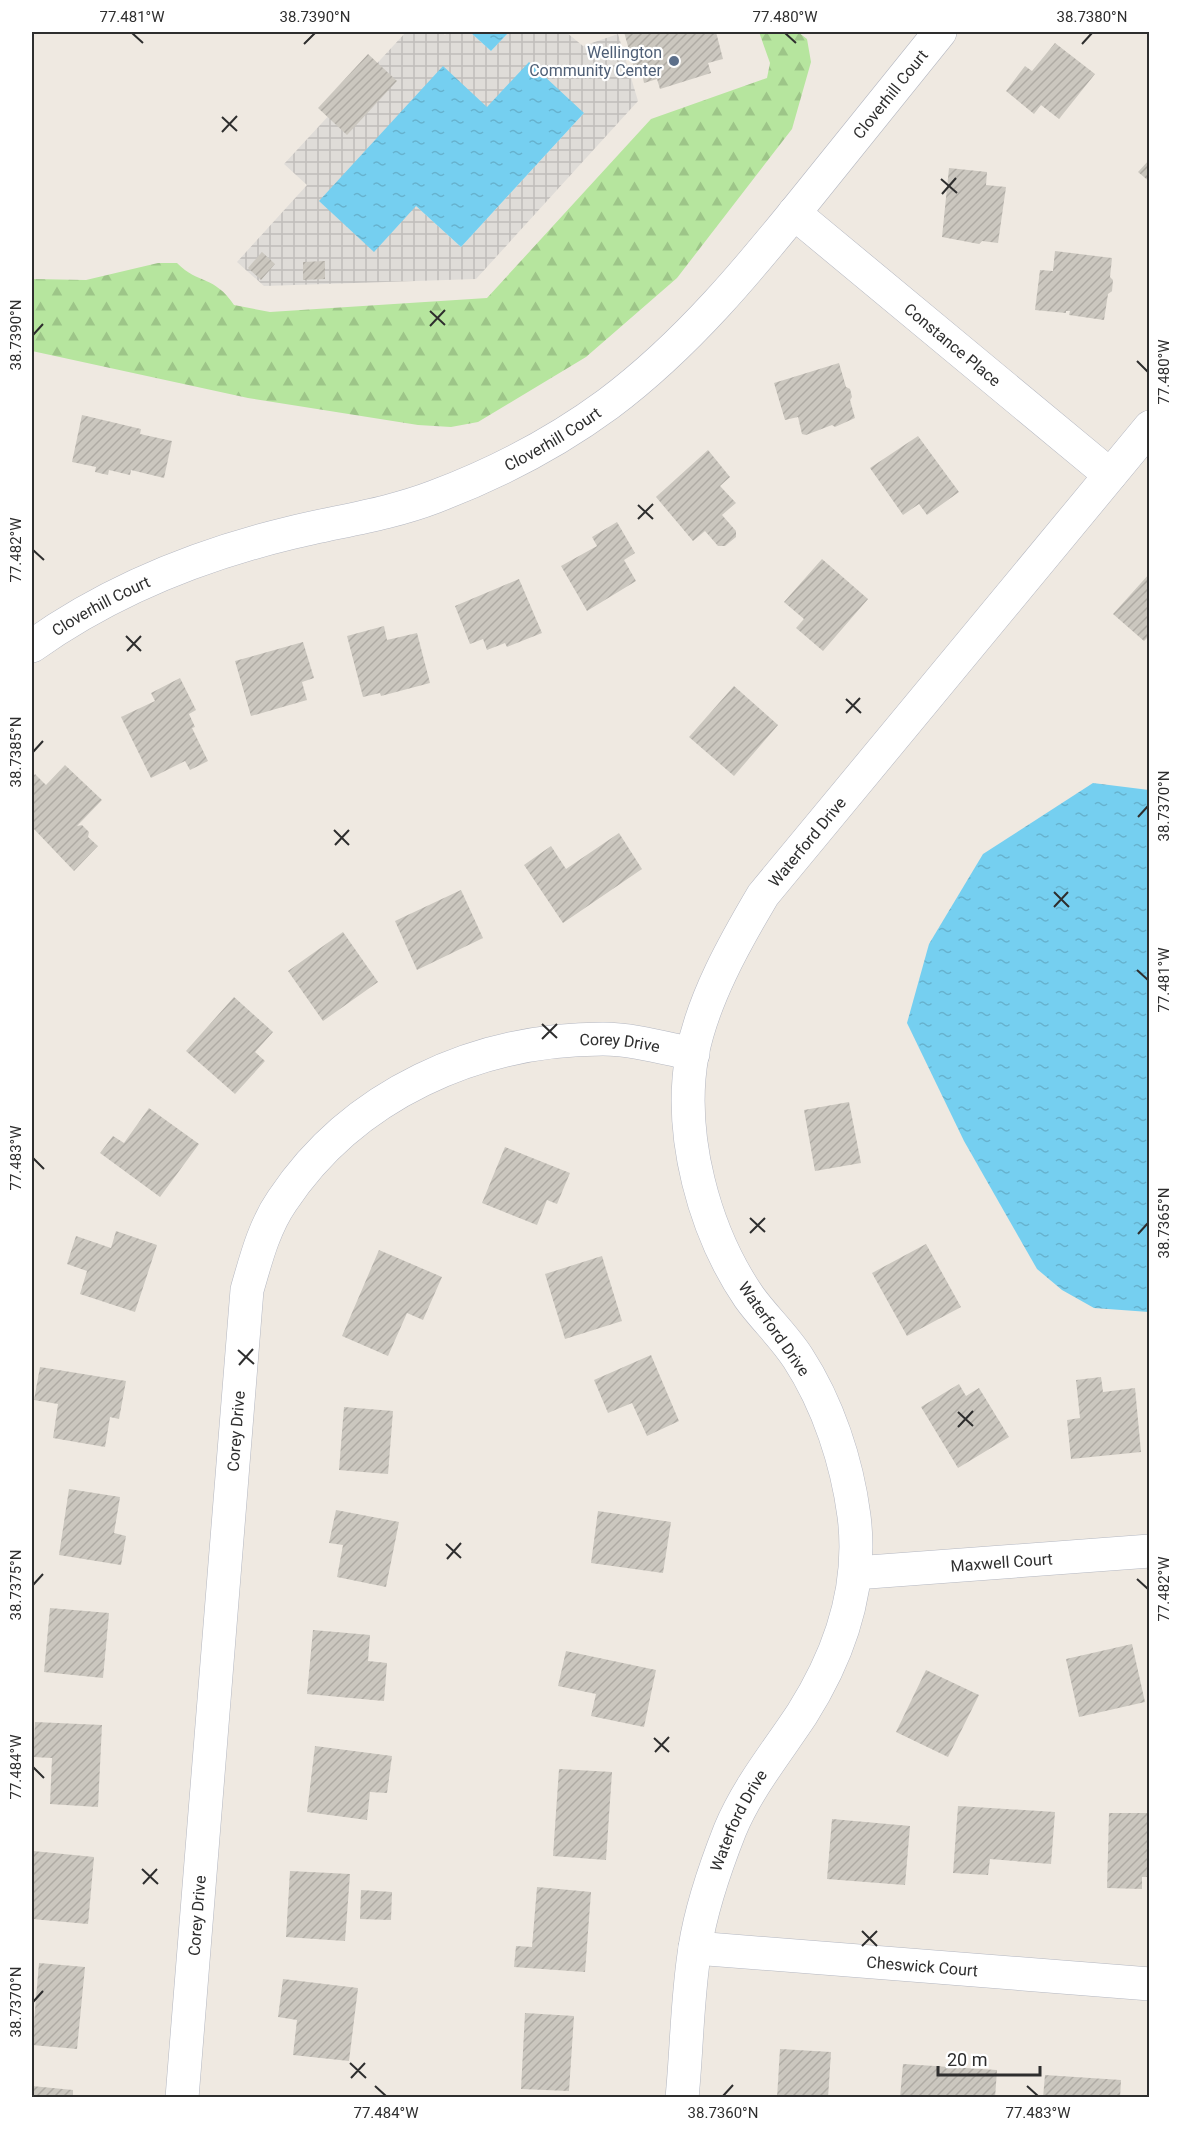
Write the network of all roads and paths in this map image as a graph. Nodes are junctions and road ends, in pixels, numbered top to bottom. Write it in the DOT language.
graph roads {
  1 [pos="940,32"];
  2 [pos="794,213"];
  3 [pos="1149,427"];
  4 [pos="1110,475"];
  5 [pos="32,646"];
  6 [pos="693,1054"];
  7 [pos="1149,1551"];
  8 [pos="855,1574"];
  9 [pos="695,1948"];
  10 [pos="1149,1984"];
  11 [pos="182,2097"];
  12 [pos="682,2097"];
  1 -- 2 [label="street, Cloverhill Court"];
  2 -- 4 [label="street, Constance Place"];
  2 -- 5 [label="street, Cloverhill Court"];
  3 -- 4 [label="street, Waterford Drive"];
  4 -- 6 [label="street, Waterford Drive"];
  6 -- 8 [label="street, Waterford Drive"];
  6 -- 11 [label="street, Corey Drive"];
  7 -- 8 [label="street, Maxwell Court"];
  8 -- 9 [label="street, Waterford Drive"];
  9 -- 10 [label="street, Cheswick Court"];
  9 -- 12 [label="street, Waterford Drive"];
}
